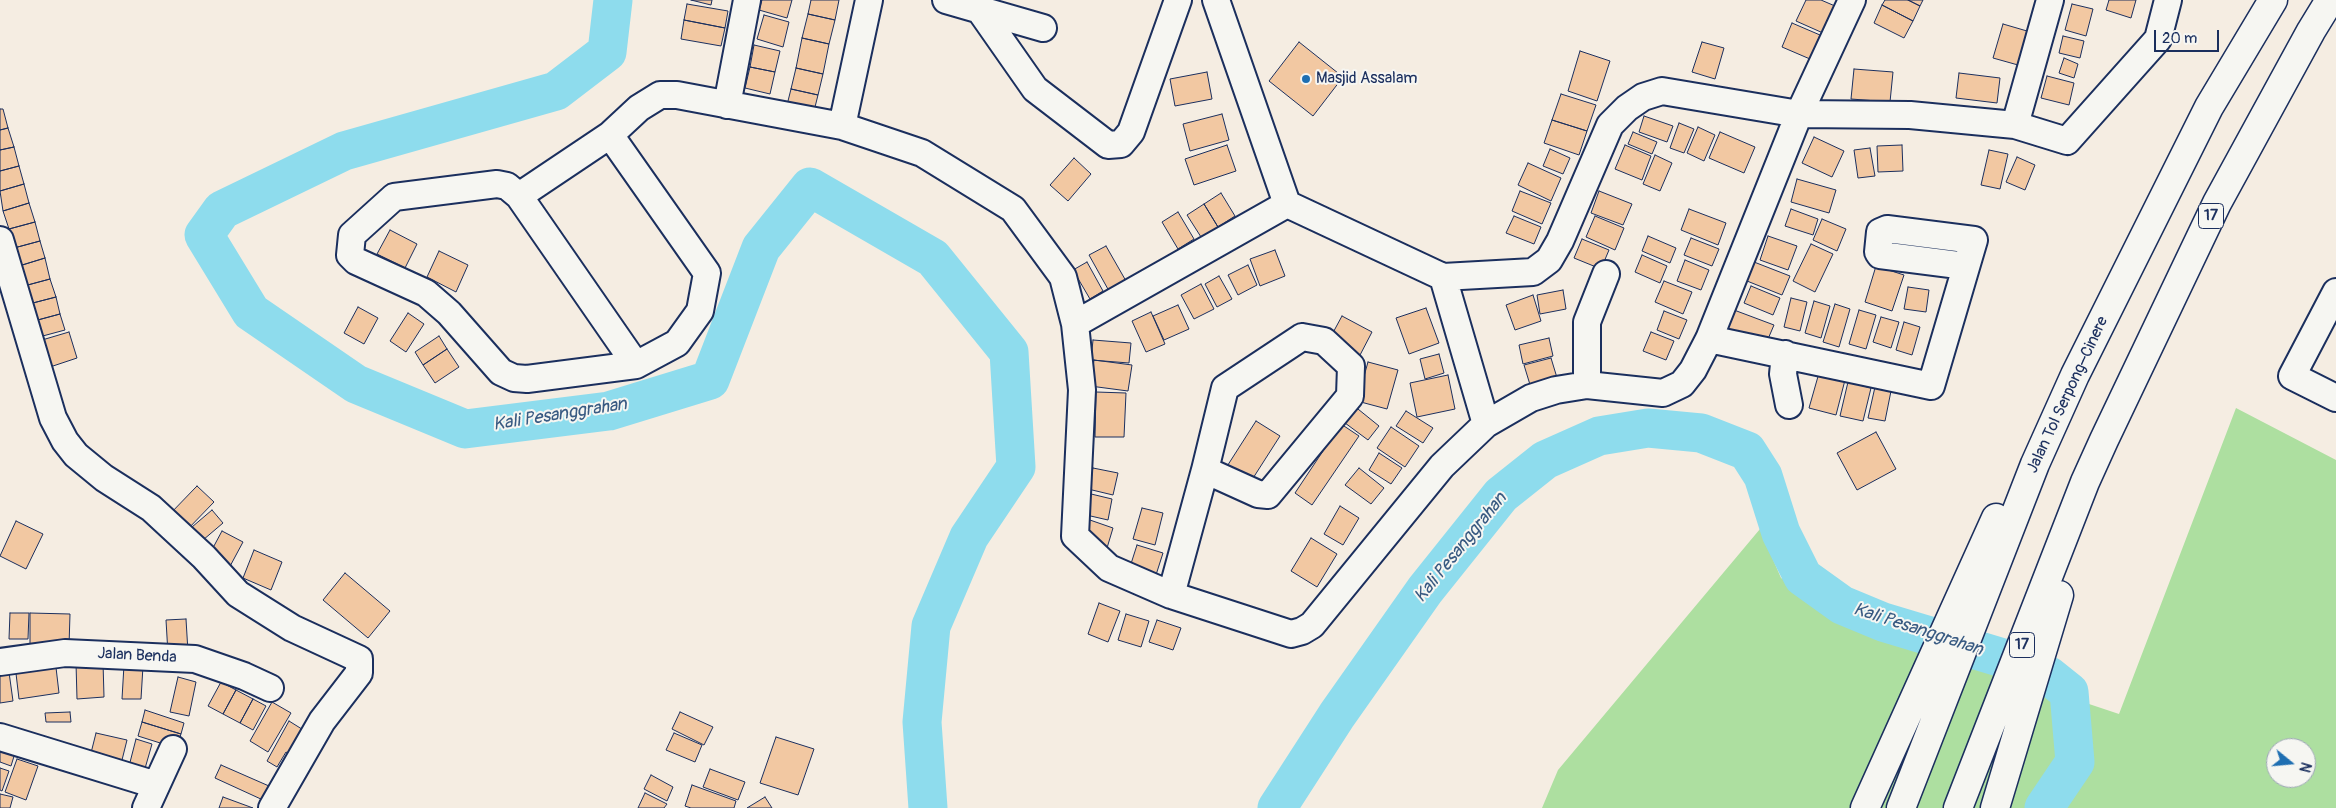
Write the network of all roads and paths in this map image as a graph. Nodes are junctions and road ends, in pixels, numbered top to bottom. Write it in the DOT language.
graph roads {
  1 [pos="747,0"];
  2 [pos="869,0"];
  3 [pos="946,0"];
  4 [pos="1178,0"];
  5 [pos="1216,0"];
  6 [pos="1852,0"];
  7 [pos="2168,0"];
  8 [pos="2273,0"];
  9 [pos="2330,0"];
  10 [pos="2044,1"];
  11 [pos="979,9"];
  12 [pos="1043,28"];
  13 [pos="727,105"];
  14 [pos="1799,114"];
  15 [pos="2015,125"];
  16 [pos="842,126"];
  17 [pos="610,135"];
  18 [pos="519,196"];
  19 [pos="1287,204"];
  20 [pos="2,257"];
  21 [pos="1966,266"];
  22 [pos="1606,274"];
  23 [pos="1443,277"];
  24 [pos="2336,292"];
  25 [pos="1075,324"];
  26 [pos="1708,339"];
  27 [pos="1785,354"];
  28 [pos="636,365"];
  29 [pos="1587,385"];
  30 [pos="2336,398"];
  31 [pos="1789,405"];
  32 [pos="1486,424"];
  33 [pos="2029,461"];
  34 [pos="1205,470"];
  35 [pos="2088,483"];
  36 [pos="1171,595"];
  37 [pos="0,662"];
  38 [pos="270,688"];
  39 [pos="0,737"];
  40 [pos="173,749"];
  41 [pos="151,797"];
  42 [pos="272,808"];
  43 [pos="1865,808"];
  44 [pos="1900,808"];
  45 [pos="1958,808"];
  46 [pos="1995,808"];
  1 -- 13 [label="street"];
  2 -- 16 [label="street"];
  3 -- 11 [label="street"];
  4 -- 11 [label="street"];
  5 -- 19 [label="street"];
  6 -- 14 [label="street"];
  7 -- 15 [label="street"];
  8 -- 33 [label="highway, Jalan Tol Serpong–Cinere"];
  9 -- 35 [label="highway, 17"];
  10 -- 15 [label="street"];
  11 -- 12 [label="street"];
  13 -- 16 [label="street"];
  13 -- 17 [label="street"];
  14 -- 15 [label="street"];
  14 -- 23 [label="street"];
  14 -- 26 [label="street"];
  16 -- 25 [label="street"];
  17 -- 18 [label="street"];
  17 -- 28 [label="street"];
  18 -- 28 [label="street"];
  18 -- 28 [label="street"];
  19 -- 23 [label="street"];
  19 -- 25 [label="street"];
  20 -- 42 [label="street"];
  21 -- 27 [label="street"];
  22 -- 29 [label="street"];
  23 -- 32 [label="street"];
  24 -- 30 [label="street"];
  25 -- 36 [label="street"];
  26 -- 27 [label="street"];
  26 -- 29 [label="street"];
  27 -- 31 [label="street"];
  29 -- 32 [label="street"];
  32 -- 36 [label="street"];
  33 -- 43 [label="highway"];
  33 -- 44 [label="highway, Jalan Tol Serpong–Cinere"];
  34 -- 34 [label="street"];
  34 -- 36 [label="street"];
  35 -- 45 [label="highway, 17"];
  35 -- 46 [label="highway"];
  37 -- 38 [label="street, Jalan Benda"];
  39 -- 41 [label="street"];
  40 -- 41 [label="street"];
}
